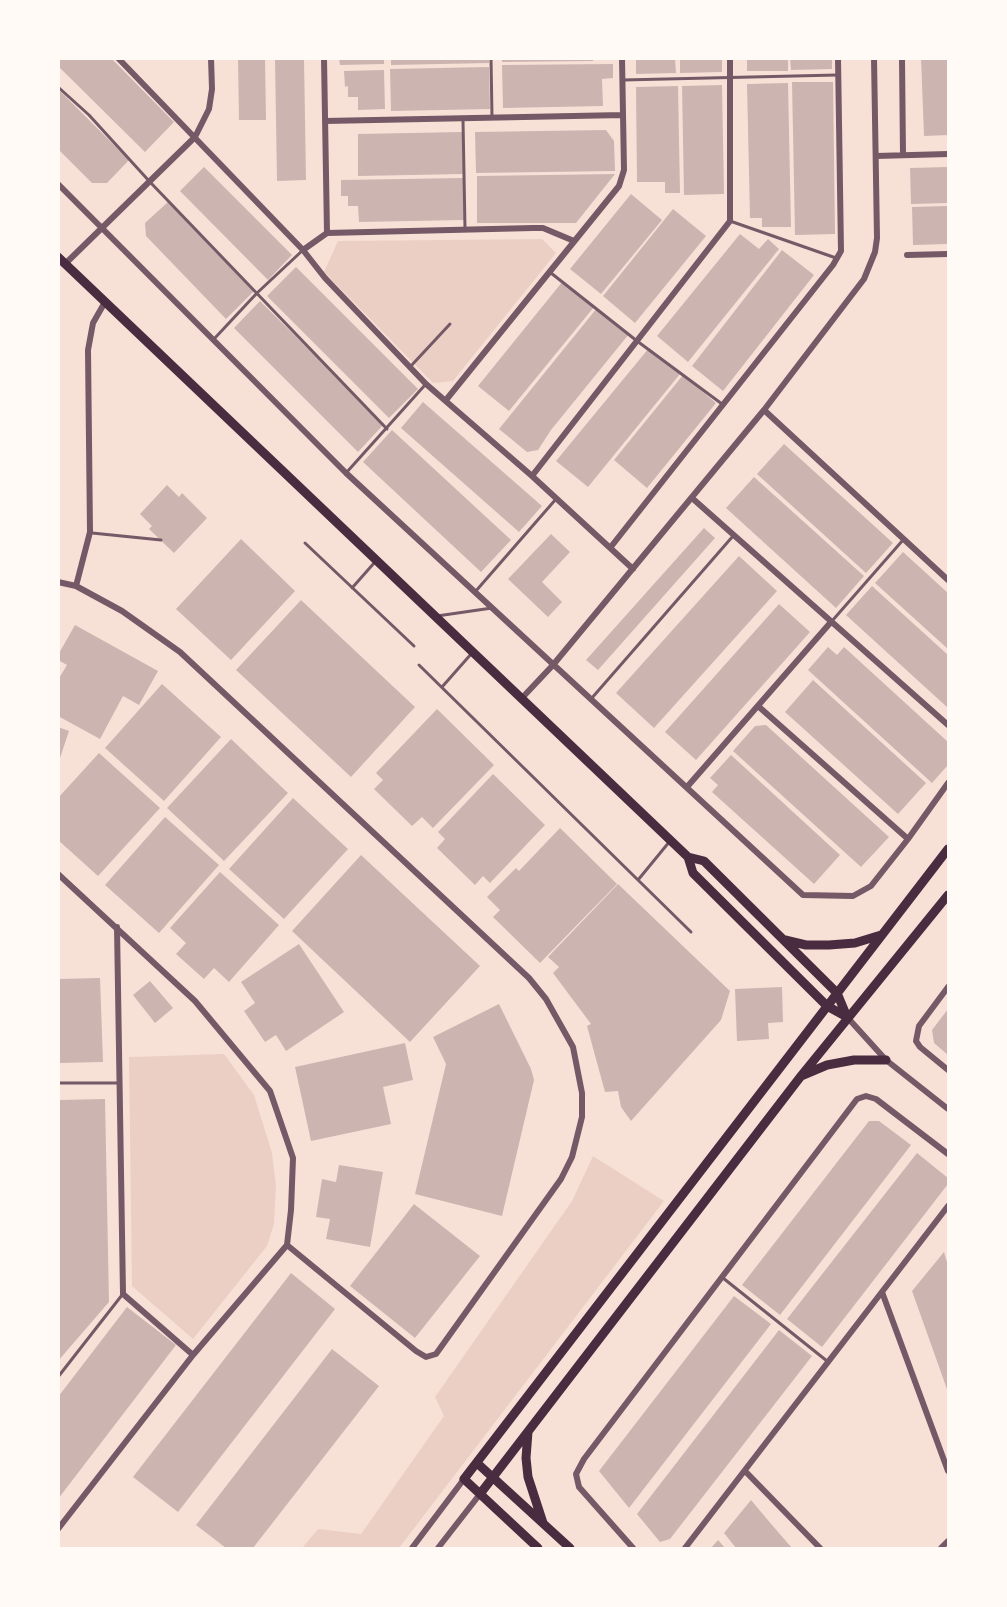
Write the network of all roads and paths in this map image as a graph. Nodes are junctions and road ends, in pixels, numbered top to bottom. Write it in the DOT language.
graph roads {
  1 [pos="118,58"];
  2 [pos="211,58"];
  3 [pos="324,58"];
  4 [pos="491,58"];
  5 [pos="622,58"];
  6 [pos="729,58"];
  7 [pos="838,58"];
  8 [pos="874,58"];
  9 [pos="902,58"];
  10 [pos="838,75"];
  11 [pos="730,78"];
  12 [pos="622,80"];
  13 [pos="58,87"];
  14 [pos="623,115"];
  15 [pos="492,117"];
  16 [pos="463,118"];
  17 [pos="326,121"];
  18 [pos="195,137"];
  19 [pos="948,154"];
  20 [pos="903,155"];
  21 [pos="876,156"];
  22 [pos="150,182"];
  23 [pos="58,184"];
  24 [pos="730,221"];
  25 [pos="103,228"];
  26 [pos="465,229"];
  27 [pos="327,233"];
  28 [pos="574,242"];
  29 [pos="303,250"];
  30 [pos="948,254"];
  31 [pos="907,255"];
  32 [pos="836,259"];
  33 [pos="62,260"];
  34 [pos="549,272"];
  35 [pos="257,293"];
  36 [pos="105,302"];
  37 [pos="450,324"];
  38 [pos="213,340"];
  39 [pos="637,341"];
  40 [pos="410,367"];
  41 [pos="426,384"];
  42 [pos="446,400"];
  43 [pos="723,404"];
  44 [pos="764,410"];
  45 [pos="387,429"];
  46 [pos="346,473"];
  47 [pos="532,476"];
  48 [pos="692,498"];
  49 [pos="556,499"];
  50 [pos="90,532"];
  51 [pos="734,535"];
  52 [pos="905,539"];
  53 [pos="161,540"];
  54 [pos="305,543"];
  55 [pos="610,548"];
  56 [pos="376,560"];
  57 [pos="633,569"];
  58 [pos="948,580"];
  59 [pos="58,582"];
  60 [pos="75,586"];
  61 [pos="352,588"];
  62 [pos="475,592"];
  63 [pos="492,608"];
  64 [pos="435,616"];
  65 [pos="831,622"];
  66 [pos="414,646"];
  67 [pos="473,651"];
  68 [pos="419,665"];
  69 [pos="554,665"];
  70 [pos="442,687"];
  71 [pos="521,699"];
  72 [pos="591,699"];
  73 [pos="758,706"];
  74 [pos="948,725"];
  75 [pos="948,783"];
  76 [pos="687,787"];
  77 [pos="908,839"];
  78 [pos="671,841"];
  79 [pos="948,849"];
  80 [pos="688,857"];
  81 [pos="58,874"];
  82 [pos="638,880"];
  83 [pos="948,895"];
  84 [pos="117,927"];
  85 [pos="691,932"];
  86 [pos="881,935"];
  87 [pos="785,940"];
  88 [pos="948,989"];
  89 [pos="837,993"];
  90 [pos="827,1006"];
  91 [pos="848,1017"];
  92 [pos="886,1060"];
  93 [pos="948,1070"];
  94 [pos="801,1076"];
  95 [pos="58,1083"];
  96 [pos="121,1083"];
  97 [pos="948,1109"];
  98 [pos="948,1154"];
  99 [pos="948,1206"];
  100 [pos="287,1245"];
  101 [pos="723,1278"];
  102 [pos="882,1292"];
  103 [pos="123,1294"];
  104 [pos="193,1355"];
  105 [pos="828,1362"];
  106 [pos="58,1377"];
  107 [pos="528,1432"];
  108 [pos="477,1463"];
  109 [pos="745,1471"];
  110 [pos="948,1471"];
  111 [pos="493,1477"];
  112 [pos="464,1479"];
  113 [pos="480,1494"];
  114 [pos="543,1524"];
  115 [pos="58,1529"];
  116 [pos="948,1541"];
  117 [pos="411,1548"];
  118 [pos="438,1548"];
  119 [pos="538,1548"];
  120 [pos="570,1548"];
  121 [pos="633,1548"];
  122 [pos="685,1548"];
  123 [pos="820,1548"];
  124 [pos="941,1548"];
  1 -- 18 [label="street"];
  2 -- 18 [label="street"];
  3 -- 17 [label="street"];
  4 -- 15 [label="lane"];
  5 -- 12 [label="street"];
  6 -- 11 [label="street"];
  7 -- 10 [label="street"];
  8 -- 21 [label="street"];
  9 -- 20 [label="street"];
  10 -- 11 [label="lane"];
  10 -- 32 [label="street"];
  11 -- 12 [label="lane"];
  11 -- 24 [label="street"];
  12 -- 14 [label="street"];
  13 -- 22 [label="lane"];
  14 -- 15 [label="street"];
  14 -- 28 [label="street"];
  15 -- 16 [label="street"];
  16 -- 17 [label="street"];
  16 -- 26 [label="lane"];
  17 -- 27 [label="street"];
  18 -- 22 [label="street"];
  18 -- 29 [label="street"];
  19 -- 20 [label="street"];
  20 -- 21 [label="street"];
  21 -- 44 [label="street"];
  22 -- 25 [label="street"];
  22 -- 35 [label="lane"];
  23 -- 25 [label="street"];
  24 -- 32 [label="lane"];
  24 -- 39 [label="street"];
  25 -- 33 [label="street"];
  25 -- 38 [label="street"];
  26 -- 27 [label="street"];
  26 -- 28 [label="street"];
  27 -- 29 [label="street"];
  28 -- 34 [label="street"];
  29 -- 35 [label="lane"];
  29 -- 40 [label="street"];
  30 -- 31 [label="street"];
  32 -- 43 [label="street"];
  33 -- 36 [label="main road"];
  34 -- 39 [label="lane"];
  34 -- 42 [label="street"];
  35 -- 38 [label="lane"];
  35 -- 45 [label="lane"];
  36 -- 50 [label="street"];
  36 -- 56 [label="main road"];
  37 -- 40 [label="lane"];
  38 -- 46 [label="street"];
  39 -- 43 [label="lane"];
  39 -- 47 [label="street"];
  40 -- 41 [label="street"];
  41 -- 42 [label="street"];
  41 -- 45 [label="lane"];
  42 -- 47 [label="street"];
  43 -- 55 [label="street"];
  44 -- 48 [label="street"];
  44 -- 52 [label="street"];
  45 -- 46 [label="lane"];
  46 -- 62 [label="street"];
  47 -- 49 [label="street"];
  48 -- 51 [label="street"];
  48 -- 57 [label="street"];
  49 -- 55 [label="street"];
  49 -- 62 [label="lane"];
  50 -- 53 [label="lane"];
  50 -- 60 [label="street"];
  51 -- 65 [label="street"];
  51 -- 72 [label="lane"];
  52 -- 58 [label="street"];
  52 -- 65 [label="lane"];
  54 -- 61 [label="lane"];
  55 -- 57 [label="street"];
  56 -- 61 [label="lane"];
  56 -- 64 [label="main road"];
  57 -- 69 [label="street"];
  59 -- 60 [label="street"];
  60 -- 100 [label="street"];
  61 -- 66 [label="lane"];
  62 -- 63 [label="street"];
  63 -- 64 [label="lane"];
  63 -- 69 [label="street"];
  64 -- 67 [label="main road"];
  65 -- 73 [label="street"];
  65 -- 74 [label="street"];
  67 -- 70 [label="lane"];
  67 -- 71 [label="main road"];
  68 -- 70 [label="lane"];
  69 -- 71 [label="street"];
  69 -- 72 [label="street"];
  70 -- 82 [label="lane"];
  71 -- 78 [label="main road"];
  72 -- 76 [label="street"];
  73 -- 76 [label="street"];
  73 -- 77 [label="street"];
  75 -- 77 [label="street"];
  76 -- 77 [label="street"];
  78 -- 80 [label="main road"];
  78 -- 82 [label="lane"];
  79 -- 86 [label="main road"];
  80 -- 87 [label="main road"];
  80 -- 90 [label="main road"];
  81 -- 84 [label="street"];
  82 -- 85 [label="lane"];
  83 -- 91 [label="main road"];
  84 -- 96 [label="street"];
  84 -- 100 [label="street"];
  86 -- 87 [label="main road"];
  86 -- 89 [label="main road"];
  87 -- 89 [label="main road"];
  88 -- 93 [label="street"];
  89 -- 90 [label="main road"];
  89 -- 91 [label="main road"];
  90 -- 91 [label="main road"];
  90 -- 108 [label="main road"];
  91 -- 92 [label="street"];
  91 -- 94 [label="main road"];
  92 -- 94 [label="main road"];
  92 -- 97 [label="street"];
  94 -- 107 [label="main road"];
  95 -- 96 [label="lane"];
  96 -- 103 [label="street"];
  98 -- 101 [label="street"];
  99 -- 102 [label="street"];
  100 -- 104 [label="street"];
  101 -- 105 [label="lane"];
  101 -- 121 [label="street"];
  102 -- 105 [label="street"];
  102 -- 110 [label="street"];
  103 -- 104 [label="street"];
  103 -- 106 [label="lane"];
  104 -- 115 [label="street"];
  105 -- 109 [label="street"];
  107 -- 111 [label="main road"];
  107 -- 114 [label="main road"];
  108 -- 111 [label="main road"];
  108 -- 112 [label="main road"];
  109 -- 122 [label="street"];
  109 -- 123 [label="street"];
  111 -- 113 [label="main road"];
  111 -- 114 [label="main road"];
  112 -- 113 [label="main road"];
  112 -- 117 [label="street"];
  113 -- 118 [label="street"];
  113 -- 119 [label="main road"];
  114 -- 120 [label="main road"];
  116 -- 124 [label="street"];
}
